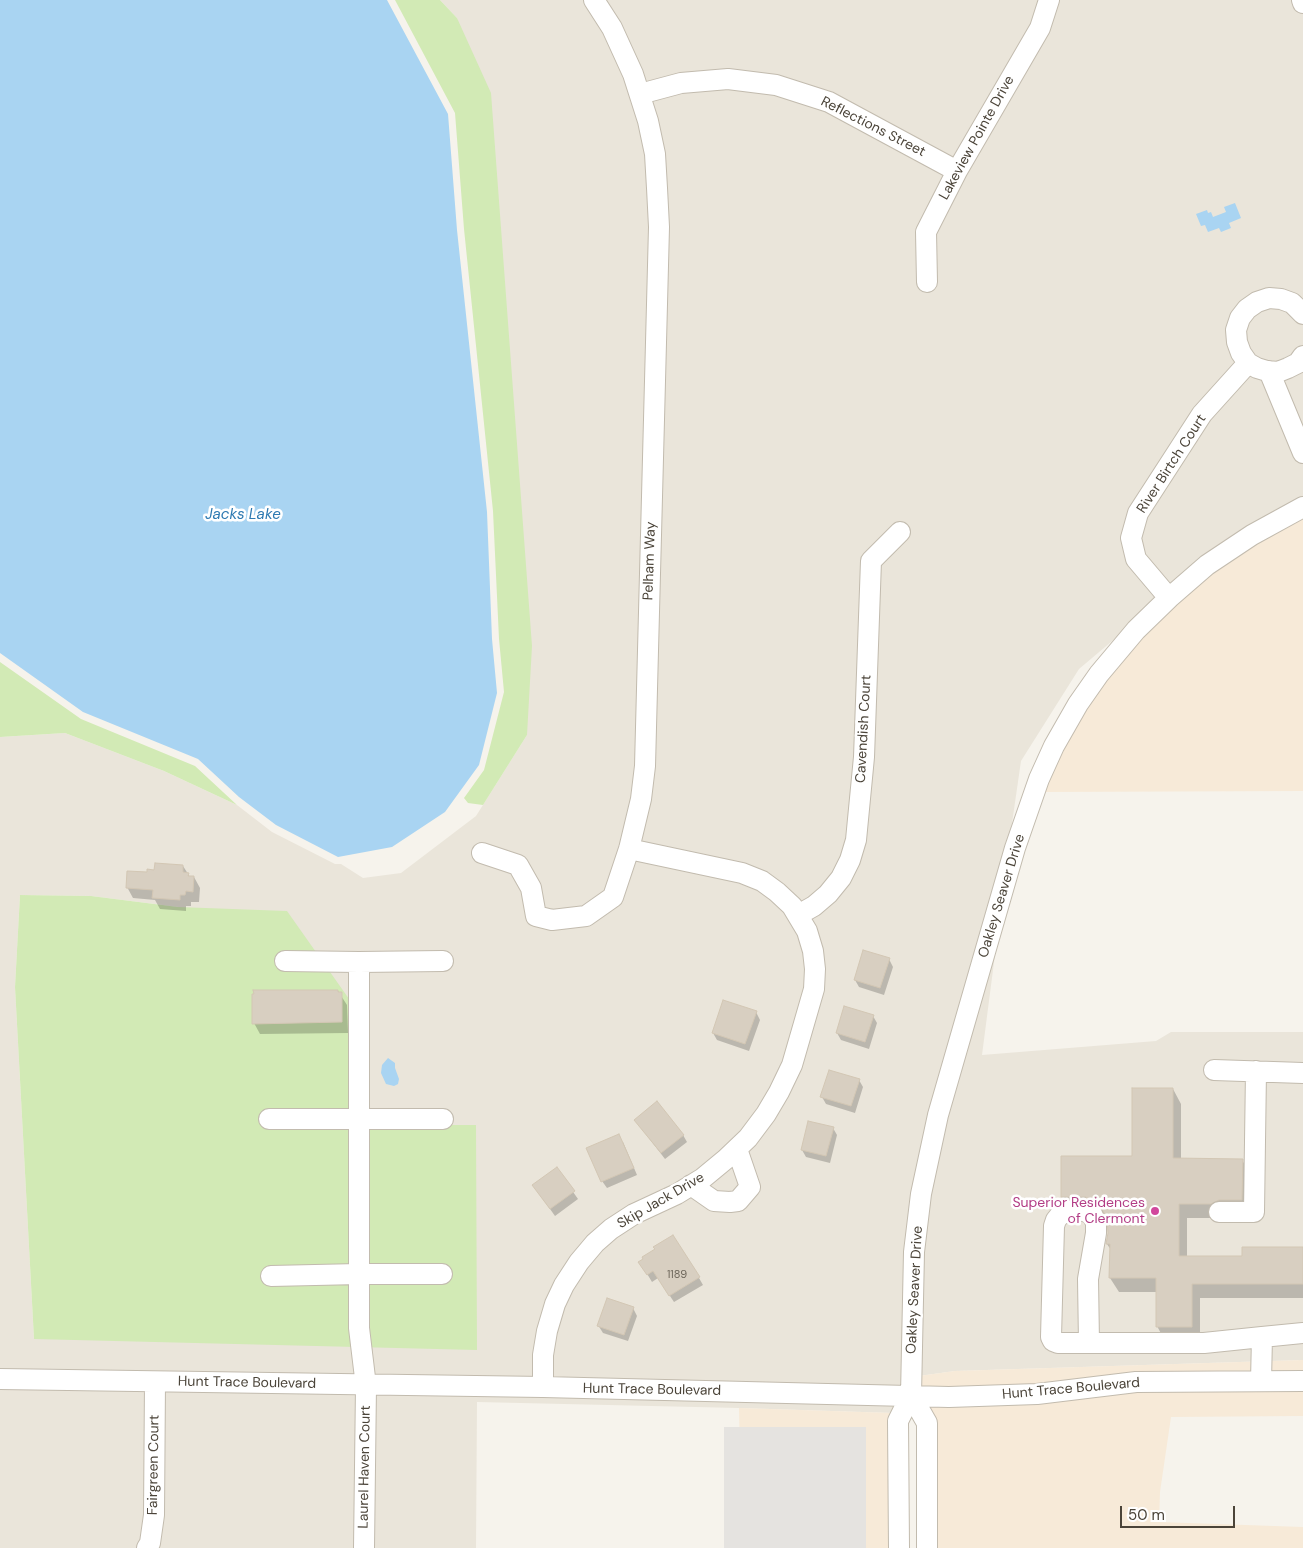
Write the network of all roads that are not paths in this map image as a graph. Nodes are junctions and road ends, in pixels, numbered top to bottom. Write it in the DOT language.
graph roads {
  1 [pos="594,0"];
  2 [pos="1049,0"];
  3 [pos="640,94"];
  4 [pos="957,171"];
  5 [pos="927,282"];
  6 [pos="1303,314"];
  7 [pos="1248,363"];
  8 [pos="1301,365"];
  9 [pos="1269,371"];
  10 [pos="1297,422"];
  11 [pos="1303,453"];
  12 [pos="1303,507"];
  13 [pos="900,532"];
  14 [pos="1169,598"];
  15 [pos="629,850"];
  16 [pos="482,853"];
  17 [pos="798,915"];
  18 [pos="285,961"];
  19 [pos="443,961"];
  20 [pos="359,962"];
  21 [pos="1214,1070"];
  22 [pos="1256,1071"];
  23 [pos="1303,1073"];
  24 [pos="270,1119"];
  25 [pos="442,1119"];
  26 [pos="359,1120"];
  27 [pos="737,1148"];
  28 [pos="690,1185"];
  29 [pos="1220,1212"];
  30 [pos="359,1274"];
  31 [pos="442,1274"];
  32 [pos="271,1276"];
  33 [pos="1303,1333"];
  34 [pos="1262,1337"];
  35 [pos="1089,1343"];
  36 [pos="0,1379"];
  37 [pos="1261,1381"];
  38 [pos="1303,1381"];
  39 [pos="155,1382"];
  40 [pos="366,1386"];
  41 [pos="542,1387"];
  42 [pos="911,1395"];
  43 [pos="147,1548"];
  44 [pos="364,1548"];
  45 [pos="899,1548"];
  46 [pos="927,1548"];
  1 -- 3 [label="street, Pelham Way"];
  2 -- 4 [label="street, Lakeview Pointe Drive"];
  3 -- 4 [label="street, Reflections Street"];
  3 -- 15 [label="street, Pelham Way"];
  4 -- 5 [label="street, Lakeview Pointe Drive"];
  6 -- 7 [label="street"];
  7 -- 9 [label="street"];
  7 -- 14 [label="street, River Birtch Court"];
  8 -- 9 [label="street"];
  9 -- 10 [label="street"];
  10 -- 11 [label="street"];
  12 -- 14 [label="street, Oakley Seaver Drive"];
  13 -- 17 [label="street, Cavendish Court"];
  14 -- 42 [label="street, Oakley Seaver Drive"];
  15 -- 16 [label="street, Pelham Way"];
  15 -- 17 [label="street, Skip Jack Drive"];
  17 -- 27 [label="street, Skip Jack Drive"];
  18 -- 20 [label="street"];
  19 -- 20 [label="street"];
  20 -- 26 [label="street, Laurel Haven Court"];
  21 -- 22 [label="street"];
  22 -- 23 [label="street"];
  22 -- 29 [label="street"];
  24 -- 26 [label="street"];
  25 -- 26 [label="street"];
  26 -- 30 [label="street, Laurel Haven Court"];
  27 -- 28 [label="street, Skip Jack Drive"];
  27 -- 28 [label="street"];
  28 -- 41 [label="street, Skip Jack Drive"];
  30 -- 31 [label="street"];
  30 -- 32 [label="street"];
  30 -- 40 [label="street, Laurel Haven Court"];
  33 -- 34 [label="street"];
  34 -- 35 [label="street"];
  34 -- 37 [label="street"];
  35 -- 35 [label="street"];
  36 -- 39 [label="street, Hunt Trace Boulevard"];
  37 -- 38 [label="street, Hunt Trace Boulevard"];
  37 -- 42 [label="street, Hunt Trace Boulevard"];
  39 -- 40 [label="street, Hunt Trace Boulevard"];
  39 -- 43 [label="street, Fairgreen Court"];
  40 -- 41 [label="street, Hunt Trace Boulevard"];
  40 -- 44 [label="street, Laurel Haven Court"];
  41 -- 42 [label="street, Hunt Trace Boulevard"];
  42 -- 45 [label="street, Oakley Seaver Drive"];
  42 -- 46 [label="street"];
}
